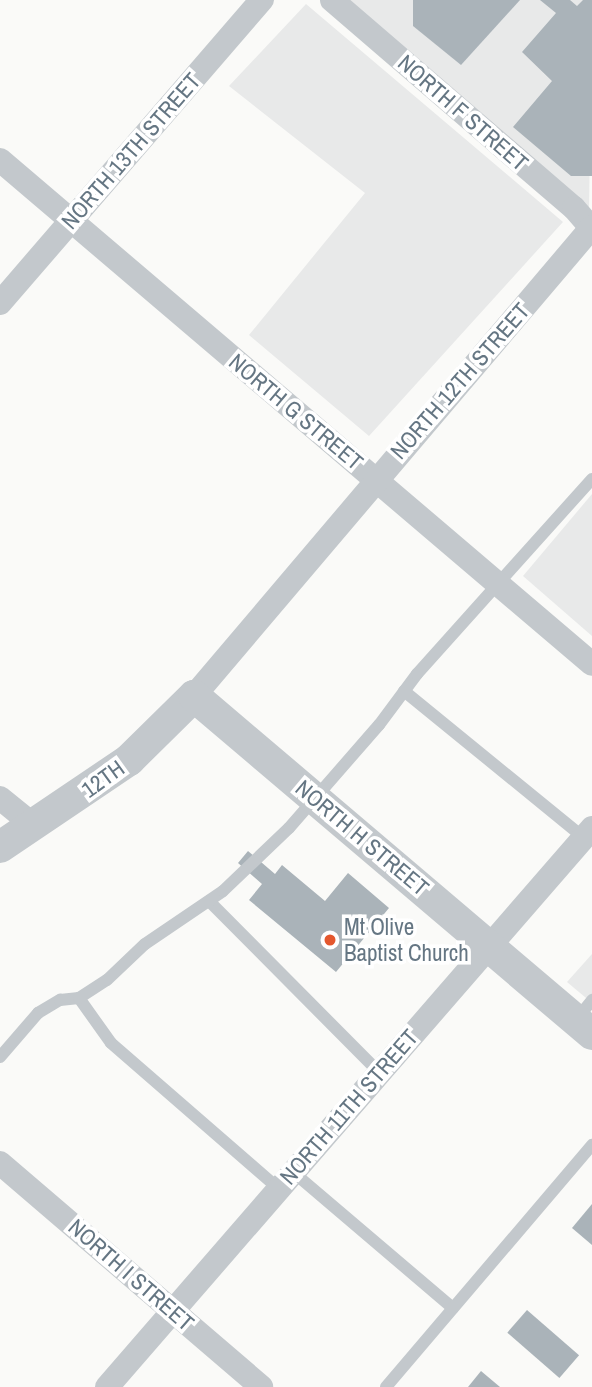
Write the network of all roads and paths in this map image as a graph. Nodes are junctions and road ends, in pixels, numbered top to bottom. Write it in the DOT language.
graph roads {
  1 [pos="262,0"];
  2 [pos="332,0"];
  3 [pos="0,160"];
  4 [pos="71,220"];
  5 [pos="592,228"];
  6 [pos="0,303"];
  7 [pos="592,479"];
  8 [pos="376,480"];
  9 [pos="500,586"];
  10 [pos="592,664"];
  11 [pos="404,691"];
  12 [pos="194,696"];
  13 [pos="0,798"];
  14 [pos="315,798"];
  15 [pos="32,824"];
  16 [pos="588,833"];
  17 [pos="0,848"];
  18 [pos="209,901"];
  19 [pos="488,944"];
  20 [pos="79,998"];
  21 [pos="586,1018"];
  22 [pos="0,1057"];
  23 [pos="379,1072"];
  24 [pos="592,1145"];
  25 [pos="0,1163"];
  26 [pos="286,1181"];
  27 [pos="453,1308"];
  28 [pos="173,1312"];
  29 [pos="107,1387"];
  30 [pos="261,1387"];
  31 [pos="386,1387"];
  1 -- 4 [label="street, NORTH 13TH STREET"];
  2 -- 5 [label="street, NORTH F STREET"];
  3 -- 4 [label="street, NORTH G STREET"];
  4 -- 6 [label="street, NORTH 13TH STREET"];
  4 -- 8 [label="street, NORTH G STREET"];
  5 -- 8 [label="street, NORTH 12TH STREET"];
  7 -- 9 [label="lane"];
  8 -- 9 [label="street, NORTH G STREET"];
  8 -- 12 [label="street, NORTH 12TH STREET"];
  9 -- 10 [label="street, NORTH G STREET"];
  9 -- 11 [label="lane"];
  11 -- 14 [label="lane"];
  11 -- 16 [label="lane"];
  12 -- 14 [label="street, NORTH H STREET"];
  12 -- 15 [label="street, 12TH"];
  13 -- 15 [label="street"];
  14 -- 18 [label="lane"];
  14 -- 19 [label="street, NORTH H STREET"];
  15 -- 17 [label="street, 12TH"];
  16 -- 19 [label="street, NORTH 11TH STREET"];
  18 -- 20 [label="lane"];
  18 -- 23 [label="lane"];
  19 -- 21 [label="street, NORTH H STREET"];
  19 -- 23 [label="street, NORTH 11TH STREET"];
  20 -- 22 [label="lane"];
  20 -- 26 [label="lane"];
  23 -- 26 [label="street, NORTH 11TH STREET"];
  24 -- 27 [label="lane"];
  25 -- 28 [label="street, NORTH I STREET"];
  26 -- 27 [label="lane"];
  26 -- 28 [label="street, NORTH 11TH STREET"];
  27 -- 31 [label="lane"];
  28 -- 29 [label="street, NORTH 11TH STREET"];
  28 -- 30 [label="street, NORTH I STREET"];
}
